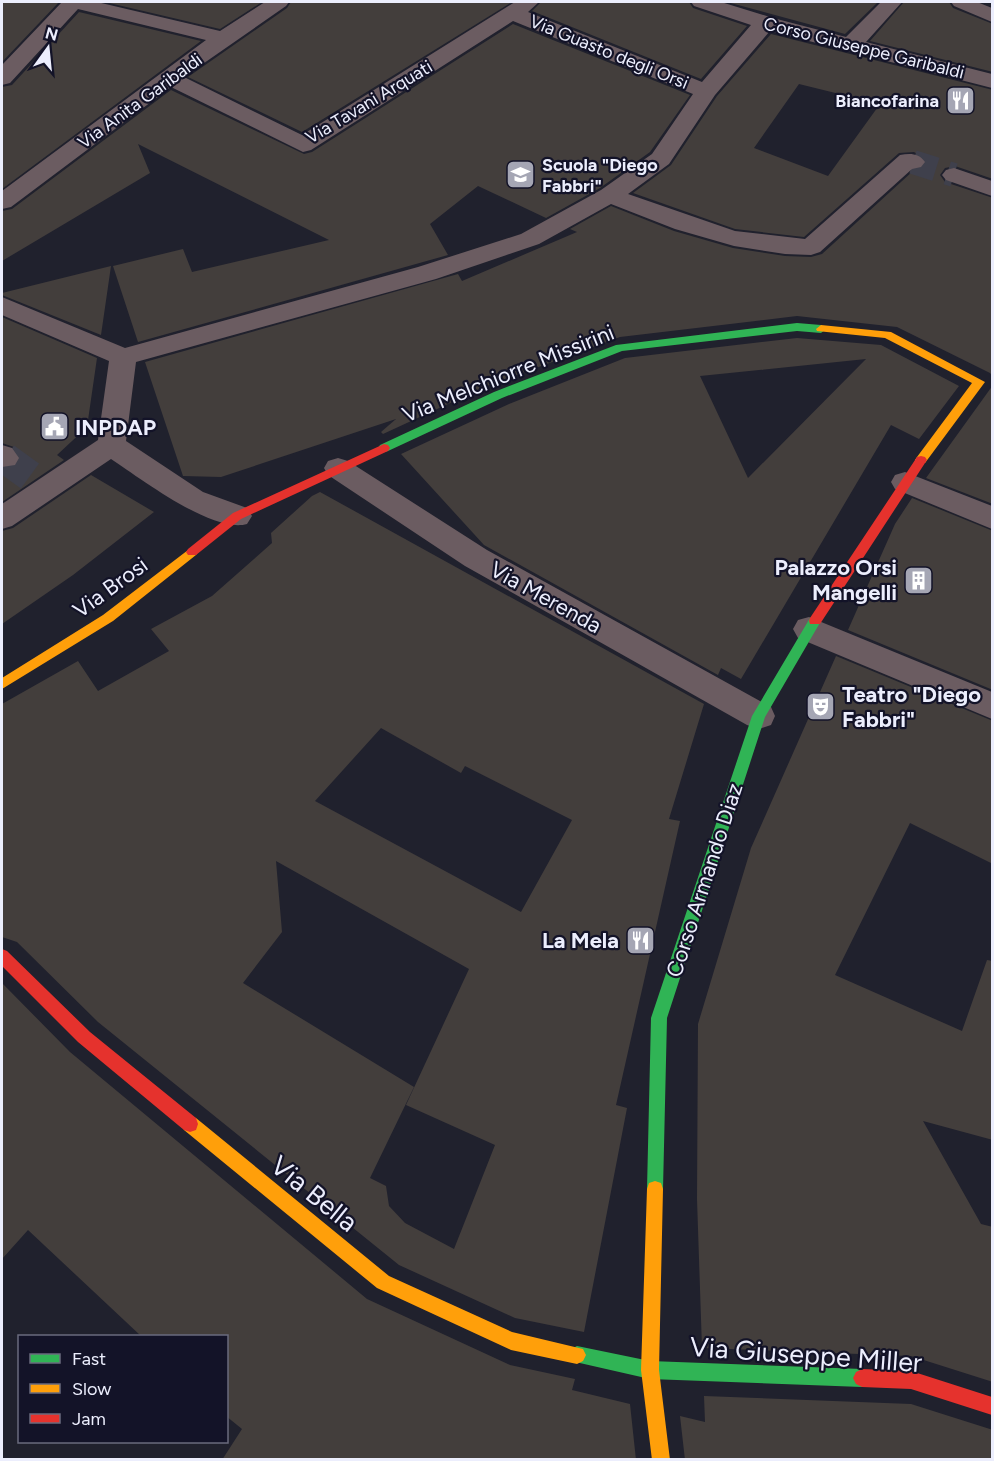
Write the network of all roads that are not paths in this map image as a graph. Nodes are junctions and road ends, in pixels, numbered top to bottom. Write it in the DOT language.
graph roads {
  1 [pos="73,2"];
  2 [pos="279,2"];
  3 [pos="701,2"];
  4 [pos="892,2"];
  5 [pos="961,2"];
  6 [pos="520,7"];
  7 [pos="993,16"];
  8 [pos="765,23"];
  9 [pos="224,38"];
  10 [pos="851,45"];
  11 [pos="2,78"];
  12 [pos="171,79"];
  13 [pos="993,81"];
  14 [pos="706,91"];
  15 [pos="913,162"];
  16 [pos="954,175"];
  17 [pos="993,189"];
  18 [pos="610,195"];
  19 [pos="2,202"];
  20 [pos="2,305"];
  21 [pos="123,357"];
  22 [pos="986,379"];
  23 [pos="111,446"];
  24 [pos="339,468"];
  25 [pos="905,482"];
  26 [pos="237,516"];
  27 [pos="2,518"];
  28 [pos="993,518"];
  29 [pos="809,629"];
  30 [pos="2,684"];
  31 [pos="993,706"];
  32 [pos="759,716"];
  33 [pos="2,956"];
  34 [pos="650,1370"];
  35 [pos="993,1406"];
  36 [pos="661,1460"];
  1 -- 9 [label="street"];
  1 -- 11 [label="street"];
  2 -- 9 [label="street, Via Anita Garibaldi"];
  3 -- 8 [label="street, Corso Giuseppe Garibaldi"];
  4 -- 10 [label="street"];
  5 -- 7 [label="street"];
  6 -- 12 [label="street, Via Tavani Arquati"];
  6 -- 14 [label="street, Via Guasto degli Orsi"];
  8 -- 10 [label="street, Corso Giuseppe Garibaldi"];
  8 -- 14 [label="street"];
  9 -- 12 [label="street, Via Anita Garibaldi"];
  10 -- 13 [label="street, Corso Giuseppe Garibaldi"];
  12 -- 19 [label="street, Via Anita Garibaldi"];
  14 -- 18 [label="street"];
  15 -- 18 [label="street"];
  16 -- 17 [label="street"];
  18 -- 21 [label="street"];
  20 -- 21 [label="street"];
  21 -- 23 [label="street"];
  22 -- 24 [label="street, Via Melchiorre Missirini"];
  22 -- 25 [label="street, Corso Armando Diaz"];
  23 -- 26 [label="street"];
  23 -- 27 [label="street"];
  24 -- 26 [label="street, Via Melchiorre Missirini"];
  24 -- 32 [label="street, Via Merenda"];
  25 -- 28 [label="street"];
  25 -- 29 [label="street, Corso Armando Diaz"];
  26 -- 30 [label="street, Via Brosi"];
  29 -- 31 [label="street"];
  29 -- 32 [label="street, Corso Armando Diaz"];
  32 -- 34 [label="street, Corso Armando Diaz"];
  33 -- 34 [label="street, Via Bella"];
  34 -- 35 [label="street, Via Giuseppe Miller"];
  34 -- 36 [label="street, Corso Armando Diaz"];
}
